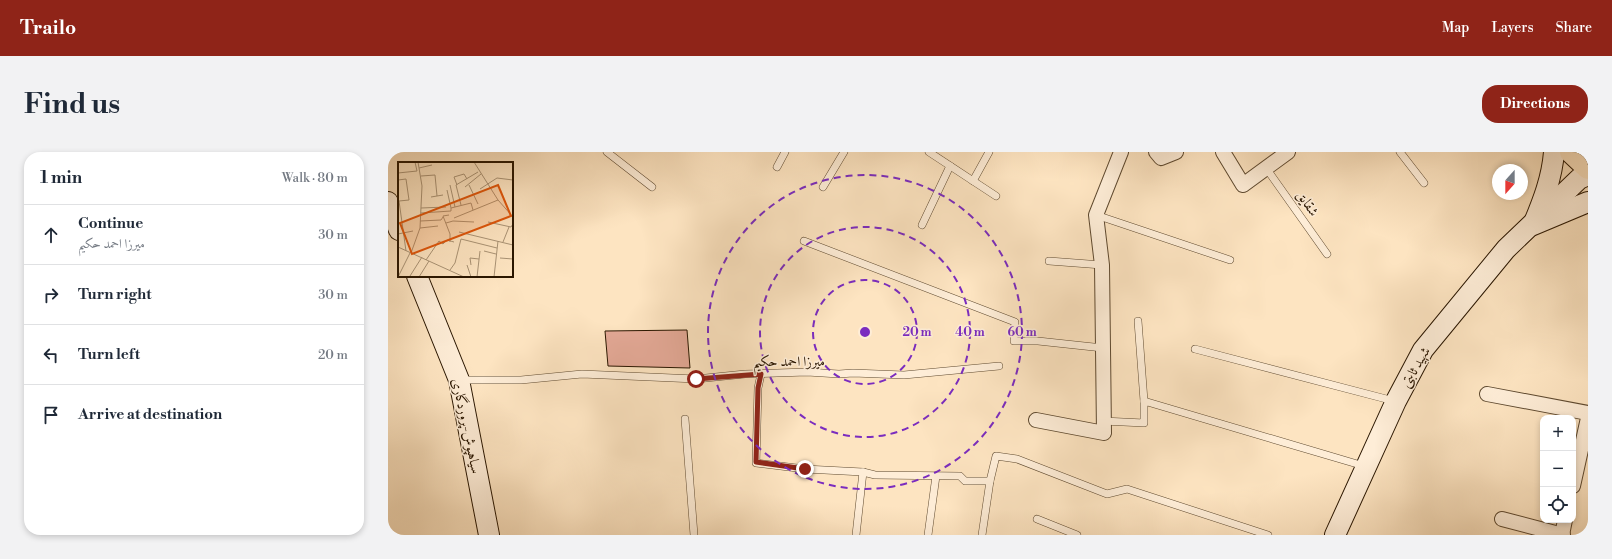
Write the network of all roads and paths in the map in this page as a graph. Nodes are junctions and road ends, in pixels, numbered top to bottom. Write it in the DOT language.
graph roads {
  1 [pos="607,152"];
  2 [pos="785,152"];
  3 [pos="844,152"];
  4 [pos="929,152"];
  5 [pos="989,152"];
  6 [pos="1121,152"];
  7 [pos="1156,152"];
  8 [pos="1176,152"];
  9 [pos="1223,152"];
  10 [pos="1288,152"];
  11 [pos="1400,152"];
  12 [pos="1554,152"];
  13 [pos="1571,152"];
  14 [pos="950,166"];
  15 [pos="777,167"];
  16 [pos="1266,168"];
  17 [pos="1588,168"];
  18 [pos="1588,175"];
  19 [pos="973,181"];
  20 [pos="1424,183"];
  21 [pos="652,187"];
  22 [pos="823,187"];
  23 [pos="1588,188"];
  24 [pos="996,196"];
  25 [pos="388,202"];
  26 [pos="1588,202"];
  27 [pos="1096,215"];
  28 [pos="922,225"];
  29 [pos="1533,225"];
  30 [pos="398,227"];
  31 [pos="804,241"];
  32 [pos="1327,254"];
  33 [pos="1230,260"];
  34 [pos="1049,261"];
  35 [pos="1102,265"];
  36 [pos="421,277"];
  37 [pos="1138,321"];
  38 [pos="1103,348"];
  39 [pos="1195,349"];
  40 [pos="999,366"];
  41 [pos="761,374"];
  42 [pos="459,380"];
  43 [pos="1487,394"];
  44 [pos="1144,401"];
  45 [pos="1396,401"];
  46 [pos="1588,413"];
  47 [pos="1588,418"];
  48 [pos="685,420"];
  49 [pos="1036,420"];
  50 [pos="1103,422"];
  51 [pos="1366,467"];
  52 [pos="863,472"];
  53 [pos="1576,472"];
  54 [pos="936,476"];
  55 [pos="990,481"];
  56 [pos="1037,519"];
  57 [pos="1502,519"];
  58 [pos="1565,523"];
  59 [pos="488,535"];
  60 [pos="694,535"];
  61 [pos="856,535"];
  62 [pos="928,535"];
  63 [pos="982,535"];
  64 [pos="1077,535"];
  65 [pos="1268,535"];
  66 [pos="1335,535"];
  67 [pos="1563,535"];
  1 -- 21 [label="lane"];
  2 -- 15 [label="lane"];
  3 -- 22 [label="lane"];
  4 -- 14 [label="lane"];
  5 -- 19 [label="lane"];
  6 -- 27 [label="street"];
  7 -- 8 [label="street"];
  9 -- 16 [label="street"];
  10 -- 16 [label="street"];
  11 -- 20 [label="lane"];
  12 -- 29 [label="main road"];
  13 -- 17 [label="main road"];
  14 -- 19 [label="lane"];
  14 -- 28 [label="lane"];
  16 -- 32 [label="lane, شقایق"];
  18 -- 29 [label="main road"];
  19 -- 24 [label="lane"];
  23 -- 29 [label="main road"];
  25 -- 30 [label="main road"];
  26 -- 29 [label="main road"];
  27 -- 33 [label="lane"];
  27 -- 35 [label="street"];
  29 -- 45 [label="main road, شهید ثابتی"];
  31 -- 38 [label="lane"];
  34 -- 35 [label="lane"];
  35 -- 38 [label="street"];
  36 -- 42 [label="main road, سیاهپوش-پروردگاری"];
  37 -- 44 [label="lane"];
  38 -- 50 [label="street"];
  39 -- 45 [label="lane"];
  40 -- 41 [label="lane, میرزا احمد حکیم"];
  41 -- 42 [label="lane, میرزا احمد حکیم"];
  41 -- 52 [label="lane"];
  42 -- 59 [label="main road, سیاهپوش-پروردگاری"];
  43 -- 46 [label="street"];
  44 -- 50 [label="lane"];
  44 -- 51 [label="lane"];
  45 -- 51 [label="main road, شهید ثابتی"];
  47 -- 53 [label="street"];
  48 -- 60 [label="lane"];
  49 -- 50 [label="street"];
  51 -- 66 [label="main road, شهید ثابتی"];
  52 -- 54 [label="lane"];
  52 -- 61 [label="lane"];
  54 -- 55 [label="lane"];
  54 -- 62 [label="lane"];
  55 -- 63 [label="lane"];
  55 -- 65 [label="lane"];
  56 -- 64 [label="lane"];
  57 -- 67 [label="street"];
  58 -- 67 [label="street"];
}
